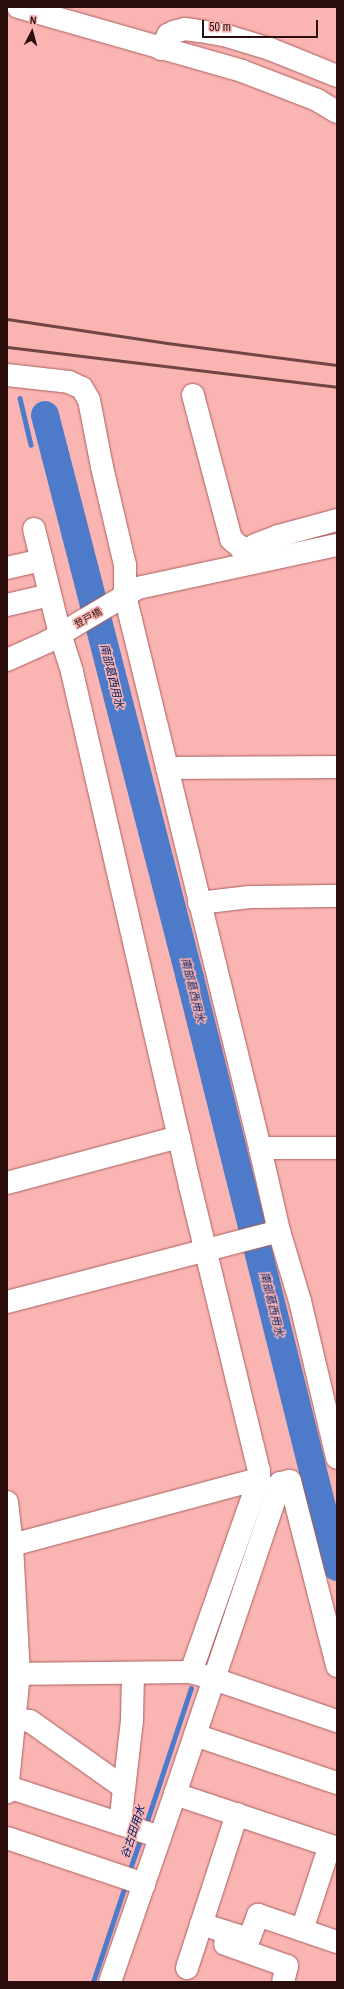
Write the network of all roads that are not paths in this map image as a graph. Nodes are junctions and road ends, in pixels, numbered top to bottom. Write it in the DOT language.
graph roads {
  1 [pos="18,7"];
  2 [pos="161,49"];
  3 [pos="337,76"];
  4 [pos="337,112"];
  5 [pos="7,375"];
  6 [pos="193,395"];
  7 [pos="337,520"];
  8 [pos="34,529"];
  9 [pos="337,545"];
  10 [pos="255,555"];
  11 [pos="42,560"];
  12 [pos="7,568"];
  13 [pos="50,595"];
  14 [pos="121,599"];
  15 [pos="7,605"];
  16 [pos="60,634"];
  17 [pos="7,660"];
  18 [pos="337,767"];
  19 [pos="166,768"];
  20 [pos="337,896"];
  21 [pos="199,903"];
  22 [pos="179,1138"];
  23 [pos="260,1148"];
  24 [pos="337,1148"];
  25 [pos="7,1183"];
  26 [pos="274,1232"];
  27 [pos="206,1250"];
  28 [pos="7,1302"];
  29 [pos="330,1401"];
  30 [pos="337,1458"];
  31 [pos="259,1480"];
  32 [pos="8,1514"];
  33 [pos="12,1545"];
  34 [pos="337,1666"];
  35 [pos="191,1672"];
  36 [pos="133,1673"];
  37 [pos="13,1674"];
  38 [pos="214,1678"];
  39 [pos="15,1719"];
  40 [pos="337,1721"];
  41 [pos="195,1734"];
  42 [pos="337,1783"];
  43 [pos="123,1787"];
  44 [pos="7,1789"];
  45 [pos="175,1794"];
  46 [pos="237,1814"];
  47 [pos="120,1824"];
  48 [pos="160,1837"];
  49 [pos="7,1838"];
  50 [pos="333,1847"];
  51 [pos="144,1884"];
  52 [pos="201,1924"];
  53 [pos="302,1930"];
  54 [pos="228,1933"];
  55 [pos="337,1942"];
  56 [pos="187,1968"];
  57 [pos="110,1982"];
  58 [pos="283,1982"];
  1 -- 2 [label="street"];
  2 -- 3 [label="street"];
  2 -- 4 [label="street"];
  5 -- 14 [label="street"];
  6 -- 10 [label="street"];
  7 -- 10 [label="street"];
  8 -- 11 [label="street"];
  9 -- 10 [label="street"];
  10 -- 14 [label="street, 登戸橋"];
  11 -- 12 [label="street"];
  11 -- 13 [label="street"];
  13 -- 15 [label="street"];
  13 -- 16 [label="street"];
  14 -- 16 [label="street, 登戸橋"];
  14 -- 19 [label="street"];
  16 -- 17 [label="street, 登戸橋"];
  16 -- 22 [label="street"];
  18 -- 19 [label="street"];
  19 -- 21 [label="street"];
  20 -- 21 [label="street"];
  21 -- 23 [label="street"];
  22 -- 25 [label="street"];
  22 -- 27 [label="street"];
  23 -- 24 [label="street"];
  23 -- 26 [label="street"];
  26 -- 27 [label="street"];
  26 -- 29 [label="street"];
  27 -- 28 [label="street"];
  27 -- 31 [label="street"];
  29 -- 30 [label="street"];
  31 -- 33 [label="street"];
  31 -- 35 [label="street"];
  32 -- 33 [label="street"];
  33 -- 37 [label="street"];
  34 -- 38 [label="street"];
  35 -- 36 [label="street"];
  35 -- 38 [label="street"];
  36 -- 37 [label="street"];
  36 -- 43 [label="street"];
  37 -- 39 [label="street"];
  38 -- 40 [label="street"];
  38 -- 41 [label="street"];
  39 -- 43 [label="street"];
  39 -- 44 [label="street"];
  41 -- 42 [label="street"];
  41 -- 45 [label="street"];
  43 -- 47 [label="street"];
  44 -- 47 [label="street"];
  45 -- 46 [label="street"];
  45 -- 48 [label="street"];
  46 -- 50 [label="street"];
  46 -- 52 [label="street"];
  47 -- 48 [label="street"];
  48 -- 51 [label="street"];
  49 -- 51 [label="street"];
  50 -- 53 [label="street"];
  51 -- 57 [label="street"];
  52 -- 54 [label="street"];
  52 -- 56 [label="street"];
  53 -- 54 [label="street"];
  53 -- 55 [label="street"];
  54 -- 58 [label="street"];
}
